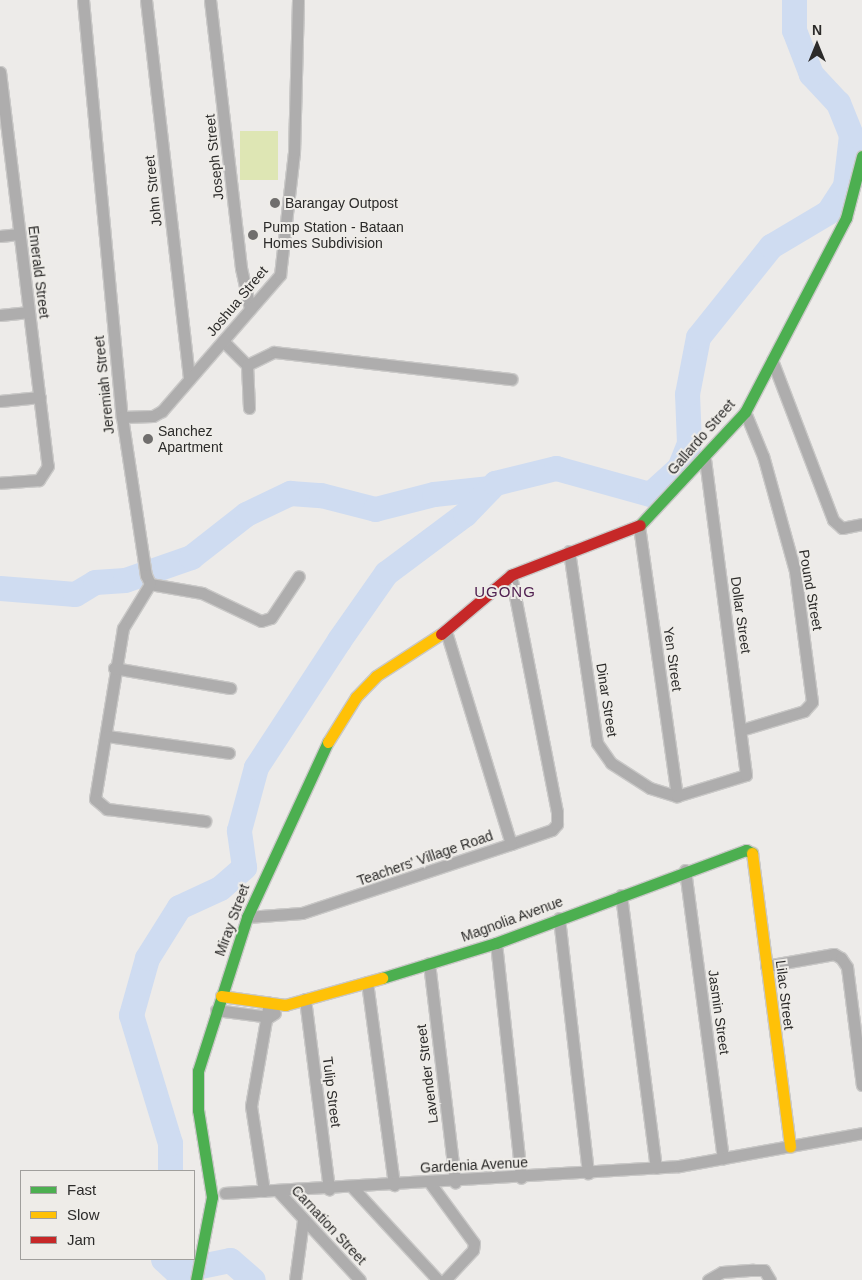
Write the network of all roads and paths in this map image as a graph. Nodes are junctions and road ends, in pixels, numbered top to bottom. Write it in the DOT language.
graph roads {
  1 [pos="83,0"];
  2 [pos="146,0"];
  3 [pos="210,0"];
  4 [pos="298,0"];
  5 [pos="0,72"];
  6 [pos="3,130"];
  7 [pos="862,156"];
  8 [pos="19,234"];
  9 [pos="0,236"];
  10 [pos="250,309"];
  11 [pos="29,312"];
  12 [pos="0,315"];
  13 [pos="223,341"];
  14 [pos="772,360"];
  15 [pos="247,365"];
  16 [pos="189,379"];
  17 [pos="511,379"];
  18 [pos="40,397"];
  19 [pos="0,401"];
  20 [pos="249,408"];
  21 [pos="745,412"];
  22 [pos="122,418"];
  23 [pos="705,460"];
  24 [pos="0,483"];
  25 [pos="862,524"];
  26 [pos="639,526"];
  27 [pos="569,551"];
  28 [pos="146,575"];
  29 [pos="511,575"];
  30 [pos="299,576"];
  31 [pos="446,631"];
  32 [pos="114,668"];
  33 [pos="230,688"];
  34 [pos="741,730"];
  35 [pos="107,736"];
  36 [pos="229,753"];
  37 [pos="677,796"];
  38 [pos="205,821"];
  39 [pos="511,844"];
  40 [pos="746,850"];
  41 [pos="685,870"];
  42 [pos="621,895"];
  43 [pos="247,917"];
  44 [pos="559,918"];
  45 [pos="496,943"];
  46 [pos="429,963"];
  47 [pos="766,966"];
  48 [pos="367,982"];
  49 [pos="221,996"];
  50 [pos="305,1000"];
  51 [pos="269,1003"];
  52 [pos="285,1005"];
  53 [pos="216,1010"];
  54 [pos="269,1017"];
  55 [pos="862,1085"];
  56 [pos="862,1133"];
  57 [pos="790,1148"];
  58 [pos="723,1158"];
  59 [pos="656,1168"];
  60 [pos="588,1173"];
  61 [pos="521,1178"];
  62 [pos="455,1182"];
  63 [pos="430,1183"];
  64 [pos="394,1185"];
  65 [pos="353,1188"];
  66 [pos="329,1189"];
  67 [pos="277,1190"];
  68 [pos="264,1191"];
  69 [pos="226,1193"];
  70 [pos="303,1221"];
  71 [pos="196,1279"];
  72 [pos="295,1280"];
  73 [pos="360,1280"];
  74 [pos="438,1280"];
  75 [pos="445,1280"];
  76 [pos="708,1280"];
  77 [pos="770,1280"];
  1 -- 22 [label="street, Jeremiah Street"];
  2 -- 16 [label="street, John Street"];
  3 -- 10 [label="street, Joseph Street"];
  4 -- 10 [label="street, Joshua Street"];
  5 -- 6 [label="street, Emerald Street"];
  6 -- 8 [label="street, Emerald Street"];
  7 -- 14 [label="street, Gallardo Street"];
  8 -- 9 [label="street"];
  8 -- 11 [label="street, Emerald Street"];
  10 -- 13 [label="street, Joshua Street"];
  11 -- 12 [label="street"];
  11 -- 18 [label="street, Emerald Street"];
  13 -- 15 [label="street"];
  13 -- 16 [label="street, Joshua Street"];
  14 -- 21 [label="street, Gallardo Street"];
  14 -- 25 [label="street"];
  15 -- 17 [label="street"];
  15 -- 20 [label="street"];
  16 -- 22 [label="street, Joshua Street"];
  18 -- 19 [label="street"];
  18 -- 24 [label="street, Emerald Street"];
  21 -- 23 [label="street, Gallardo Street"];
  21 -- 34 [label="street, Pound Street"];
  22 -- 28 [label="street, Jeremiah Street"];
  23 -- 26 [label="street, Gallardo Street"];
  23 -- 34 [label="street, Dollar Street"];
  26 -- 27 [label="street, Gallardo Street"];
  26 -- 37 [label="street, Yen Street"];
  27 -- 29 [label="street, Gallardo Street"];
  27 -- 37 [label="street, Dinar Street"];
  28 -- 30 [label="street"];
  28 -- 32 [label="street"];
  29 -- 31 [label="street, Gallardo Street"];
  29 -- 39 [label="street"];
  31 -- 39 [label="street, Teachers' Village Road"];
  31 -- 43 [label="street, Miray Street"];
  32 -- 33 [label="street"];
  32 -- 35 [label="street"];
  34 -- 37 [label="street, Dollar Street"];
  35 -- 36 [label="street"];
  35 -- 38 [label="street"];
  39 -- 43 [label="street, Teachers' Village Road"];
  40 -- 41 [label="street, Magnolia Avenue"];
  40 -- 47 [label="street, Lilac Street"];
  41 -- 42 [label="street, Magnolia Avenue"];
  41 -- 58 [label="street, Jasmin Street"];
  42 -- 44 [label="street, Magnolia Avenue"];
  42 -- 59 [label="street"];
  43 -- 49 [label="street, Miray Street"];
  44 -- 45 [label="street, Magnolia Avenue"];
  44 -- 60 [label="street"];
  45 -- 46 [label="street, Magnolia Avenue"];
  45 -- 61 [label="street"];
  46 -- 48 [label="street, Magnolia Avenue"];
  46 -- 62 [label="street, Lavender Street"];
  47 -- 55 [label="street"];
  47 -- 57 [label="street, Lilac Street"];
  48 -- 50 [label="street, Magnolia Avenue"];
  48 -- 64 [label="street"];
  49 -- 51 [label="street, Magnolia Avenue"];
  49 -- 53 [label="street, Miray Street"];
  50 -- 52 [label="street, Magnolia Avenue"];
  50 -- 66 [label="street, Tulip Street"];
  51 -- 52 [label="street, Magnolia Avenue"];
  51 -- 54 [label="street"];
  52 -- 54 [label="street, Magnolia Avenue"];
  53 -- 54 [label="street"];
  53 -- 71 [label="street, Miray Street"];
  54 -- 68 [label="street"];
  56 -- 57 [label="street, Gardenia Avenue"];
  57 -- 58 [label="street, Gardenia Avenue"];
  58 -- 59 [label="street, Gardenia Avenue"];
  59 -- 60 [label="street, Gardenia Avenue"];
  60 -- 61 [label="street, Gardenia Avenue"];
  61 -- 62 [label="street, Gardenia Avenue"];
  62 -- 63 [label="street, Gardenia Avenue"];
  63 -- 64 [label="street, Gardenia Avenue"];
  63 -- 75 [label="street"];
  64 -- 65 [label="street, Gardenia Avenue"];
  65 -- 66 [label="street, Gardenia Avenue"];
  65 -- 74 [label="street"];
  66 -- 67 [label="street, Gardenia Avenue"];
  67 -- 68 [label="street, Gardenia Avenue"];
  67 -- 70 [label="street, Carnation Street"];
  68 -- 69 [label="street, Gardenia Avenue"];
  70 -- 72 [label="street"];
  70 -- 73 [label="street, Carnation Street"];
  76 -- 77 [label="street"];
}
